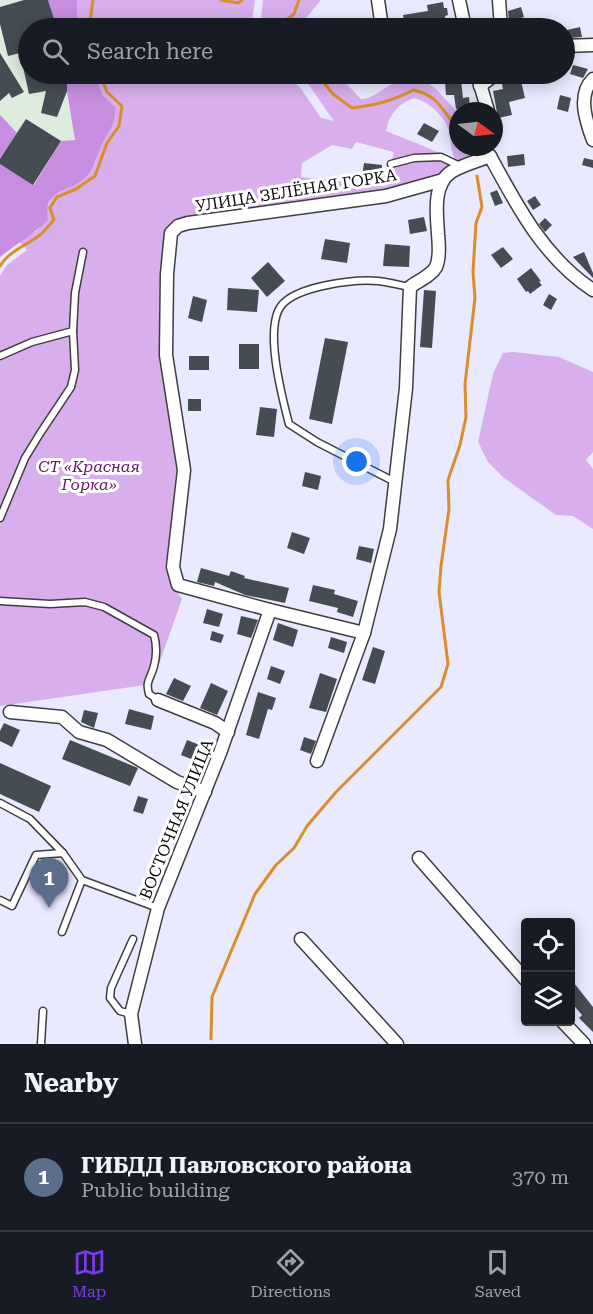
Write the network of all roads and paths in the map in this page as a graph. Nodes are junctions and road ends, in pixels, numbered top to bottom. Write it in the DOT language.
graph roads {
  1 [pos="378,0"];
  2 [pos="459,0"];
  3 [pos="499,0"];
  4 [pos="381,18"];
  5 [pos="463,18"];
  6 [pos="500,18"];
  7 [pos="593,45"];
  8 [pos="575,46"];
  9 [pos="593,79"];
  10 [pos="483,84"];
  11 [pos="480,86"];
  12 [pos="485,102"];
  13 [pos="593,140"];
  14 [pos="484,156"];
  15 [pos="493,156"];
  16 [pos="391,164"];
  17 [pos="462,168"];
  18 [pos="444,180"];
  19 [pos="83,252"];
  20 [pos="410,287"];
  21 [pos="593,290"];
  22 [pos="73,331"];
  23 [pos="0,356"];
  24 [pos="395,482"];
  25 [pos="0,518"];
  26 [pos="0,601"];
  27 [pos="270,610"];
  28 [pos="364,633"];
  29 [pos="158,700"];
  30 [pos="10,712"];
  31 [pos="228,732"];
  32 [pos="317,760"];
  33 [pos="205,792"];
  34 [pos="0,803"];
  35 [pos="63,854"];
  36 [pos="419,858"];
  37 [pos="82,880"];
  38 [pos="0,900"];
  39 [pos="158,908"];
  40 [pos="62,932"];
  41 [pos="134,939"];
  42 [pos="301,939"];
  43 [pos="521,975"];
  44 [pos="43,1011"];
  45 [pos="132,1014"];
  46 [pos="567,1026"];
  47 [pos="41,1044"];
  48 [pos="135,1044"];
  49 [pos="397,1044"];
  50 [pos="584,1044"];
  1 -- 4 [label="street"];
  2 -- 5 [label="street"];
  3 -- 6 [label="street"];
  7 -- 8 [label="street"];
  9 -- 13 [label="street"];
  10 -- 11 [label="street"];
  11 -- 12 [label="street"];
  14 -- 17 [label="street, УЛИЦА ЗЕЛЁНАЯ ГОРКА"];
  15 -- 21 [label="street"];
  16 -- 17 [label="lane"];
  17 -- 18 [label="street, УЛИЦА ЗЕЛЁНАЯ ГОРКА"];
  18 -- 20 [label="street"];
  18 -- 27 [label="street, УЛИЦА ЗЕЛЁНАЯ ГОРКА"];
  19 -- 22 [label="lane"];
  20 -- 24 [label="street"];
  20 -- 24 [label="lane"];
  22 -- 23 [label="lane"];
  22 -- 25 [label="lane"];
  24 -- 28 [label="street"];
  26 -- 29 [label="lane"];
  27 -- 28 [label="street"];
  27 -- 31 [label="street, ВОСТОЧНАЯ УЛИЦА"];
  28 -- 32 [label="street"];
  29 -- 31 [label="street"];
  30 -- 33 [label="street"];
  31 -- 33 [label="street, ВОСТОЧНАЯ УЛИЦА"];
  33 -- 39 [label="street, ВОСТОЧНАЯ УЛИЦА"];
  34 -- 35 [label="lane"];
  35 -- 37 [label="lane"];
  35 -- 38 [label="lane"];
  36 -- 43 [label="street"];
  37 -- 39 [label="lane"];
  37 -- 40 [label="lane"];
  39 -- 45 [label="street, ВОСТОЧНАЯ УЛИЦА"];
  41 -- 45 [label="lane"];
  42 -- 49 [label="street"];
  44 -- 47 [label="lane"];
  45 -- 48 [label="street, ВОСТОЧНАЯ УЛИЦА"];
  46 -- 50 [label="street"];
}
